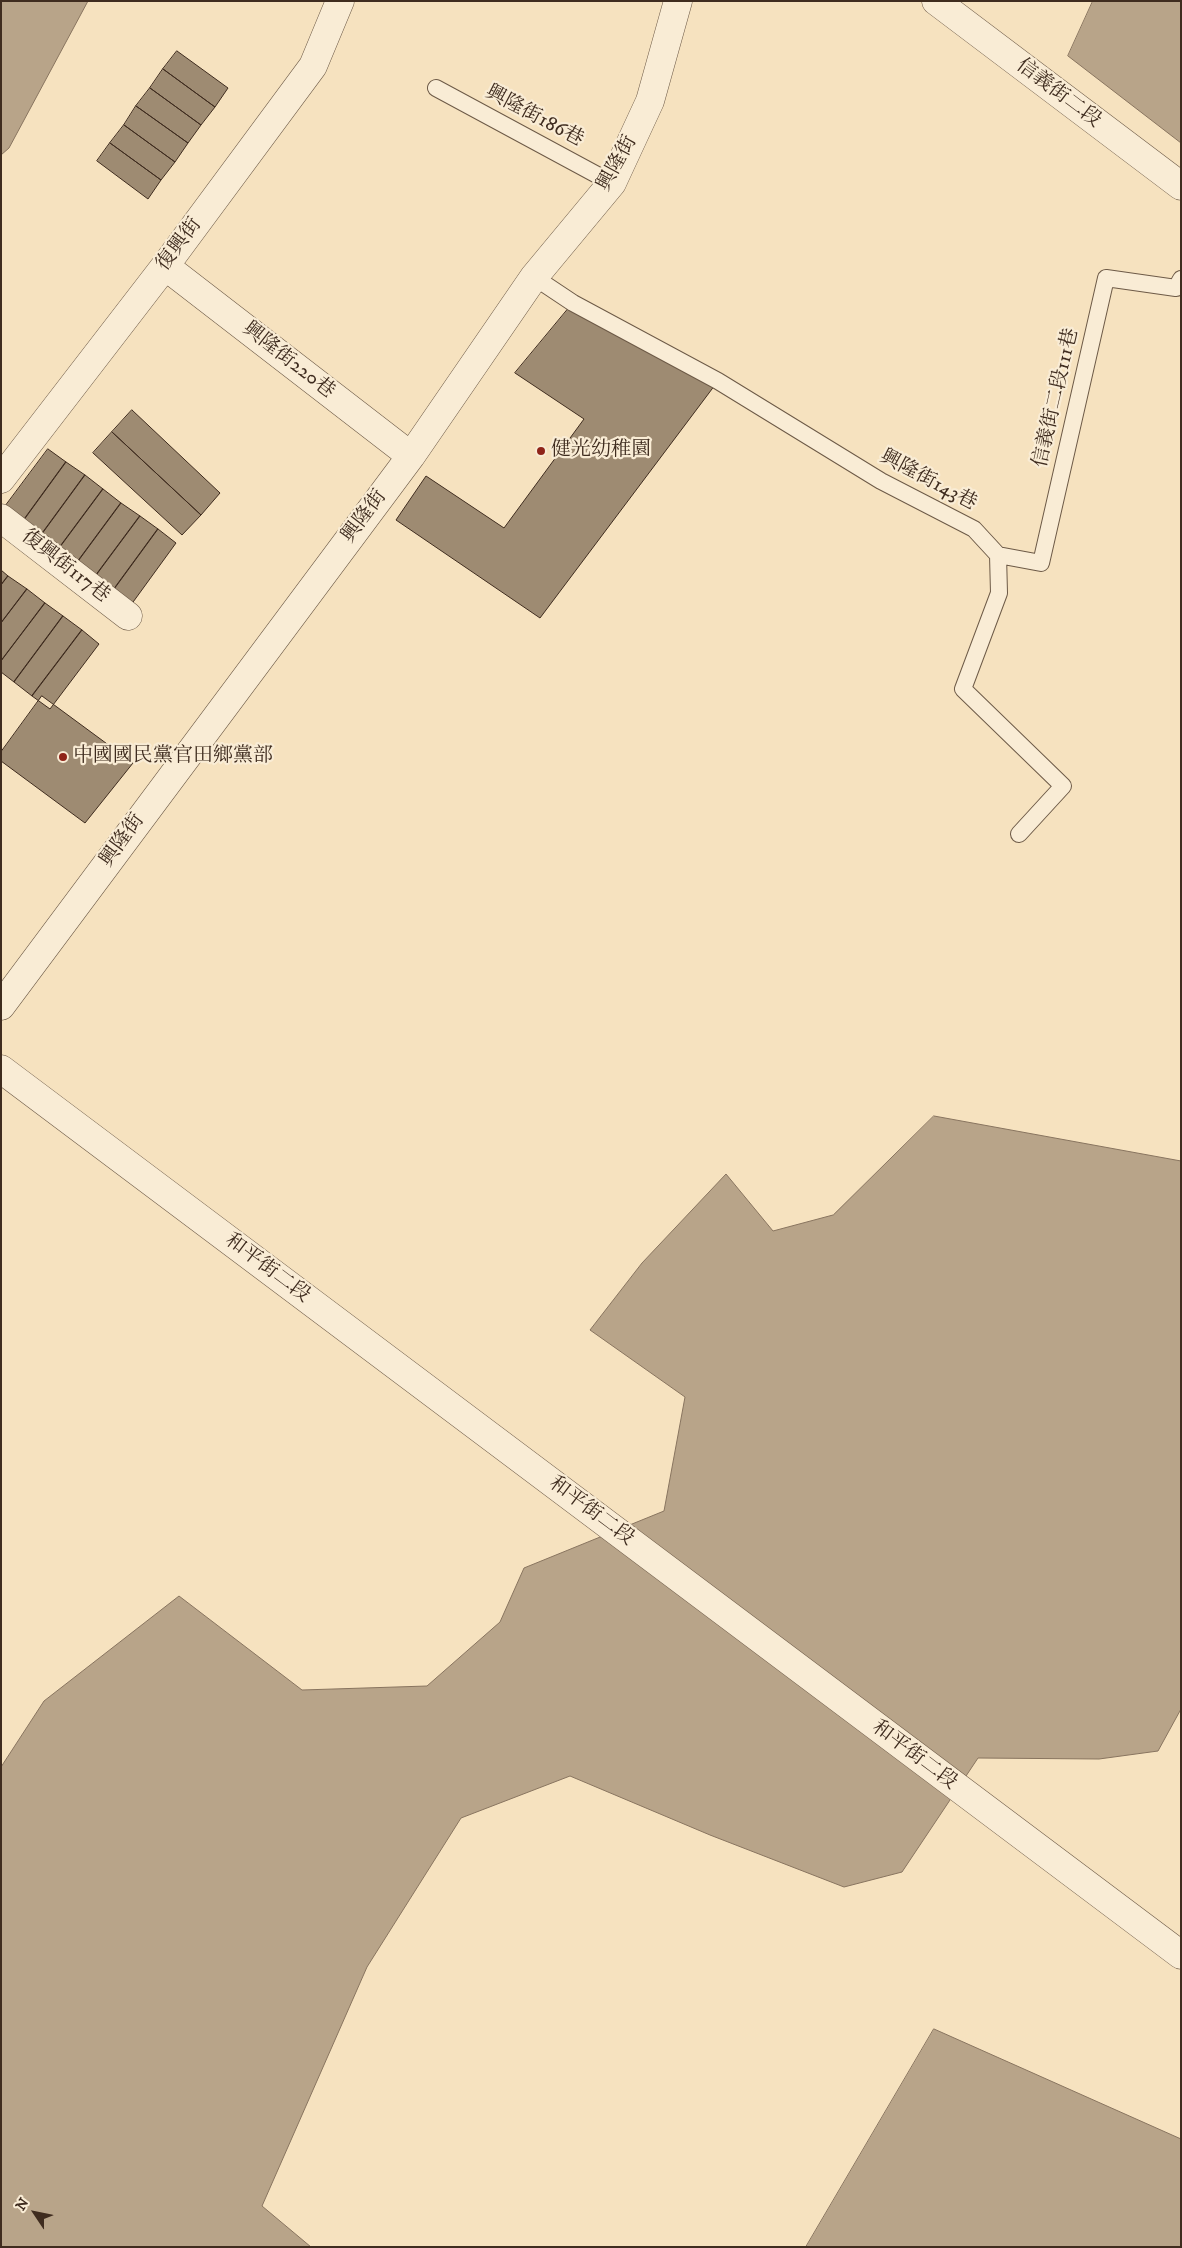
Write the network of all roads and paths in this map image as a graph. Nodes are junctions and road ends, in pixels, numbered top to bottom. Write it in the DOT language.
graph roads {
  1 [pos="340,1"];
  2 [pos="678,1"];
  3 [pos="936,1"];
  4 [pos="436,88"];
  5 [pos="612,183"];
  6 [pos="1181,186"];
  7 [pos="165,266"];
  8 [pos="534,277"];
  9 [pos="1181,279"];
  10 [pos="411,456"];
  11 [pos="1,479"];
  12 [pos="1,518"];
  13 [pos="998,555"];
  14 [pos="128,616"];
  15 [pos="1019,834"];
  16 [pos="1,1006"];
  17 [pos="1,1068"];
  18 [pos="1181,1955"];
  1 -- 7 [label="street, 復興街"];
  2 -- 5 [label="street, 興隆街"];
  3 -- 6 [label="street, 信義街二段"];
  4 -- 5 [label="lane, 興隆街186巷"];
  5 -- 8 [label="street, 興隆街"];
  7 -- 10 [label="street, 興隆街220巷"];
  7 -- 11 [label="street, 復興街"];
  8 -- 10 [label="street, 興隆街"];
  8 -- 13 [label="lane, 興隆街143巷"];
  9 -- 13 [label="lane, 信義街二段111巷"];
  10 -- 16 [label="street, 興隆街"];
  12 -- 14 [label="street, 復興街117巷"];
  13 -- 15 [label="lane"];
  17 -- 18 [label="street, 和平街二段"];
}
